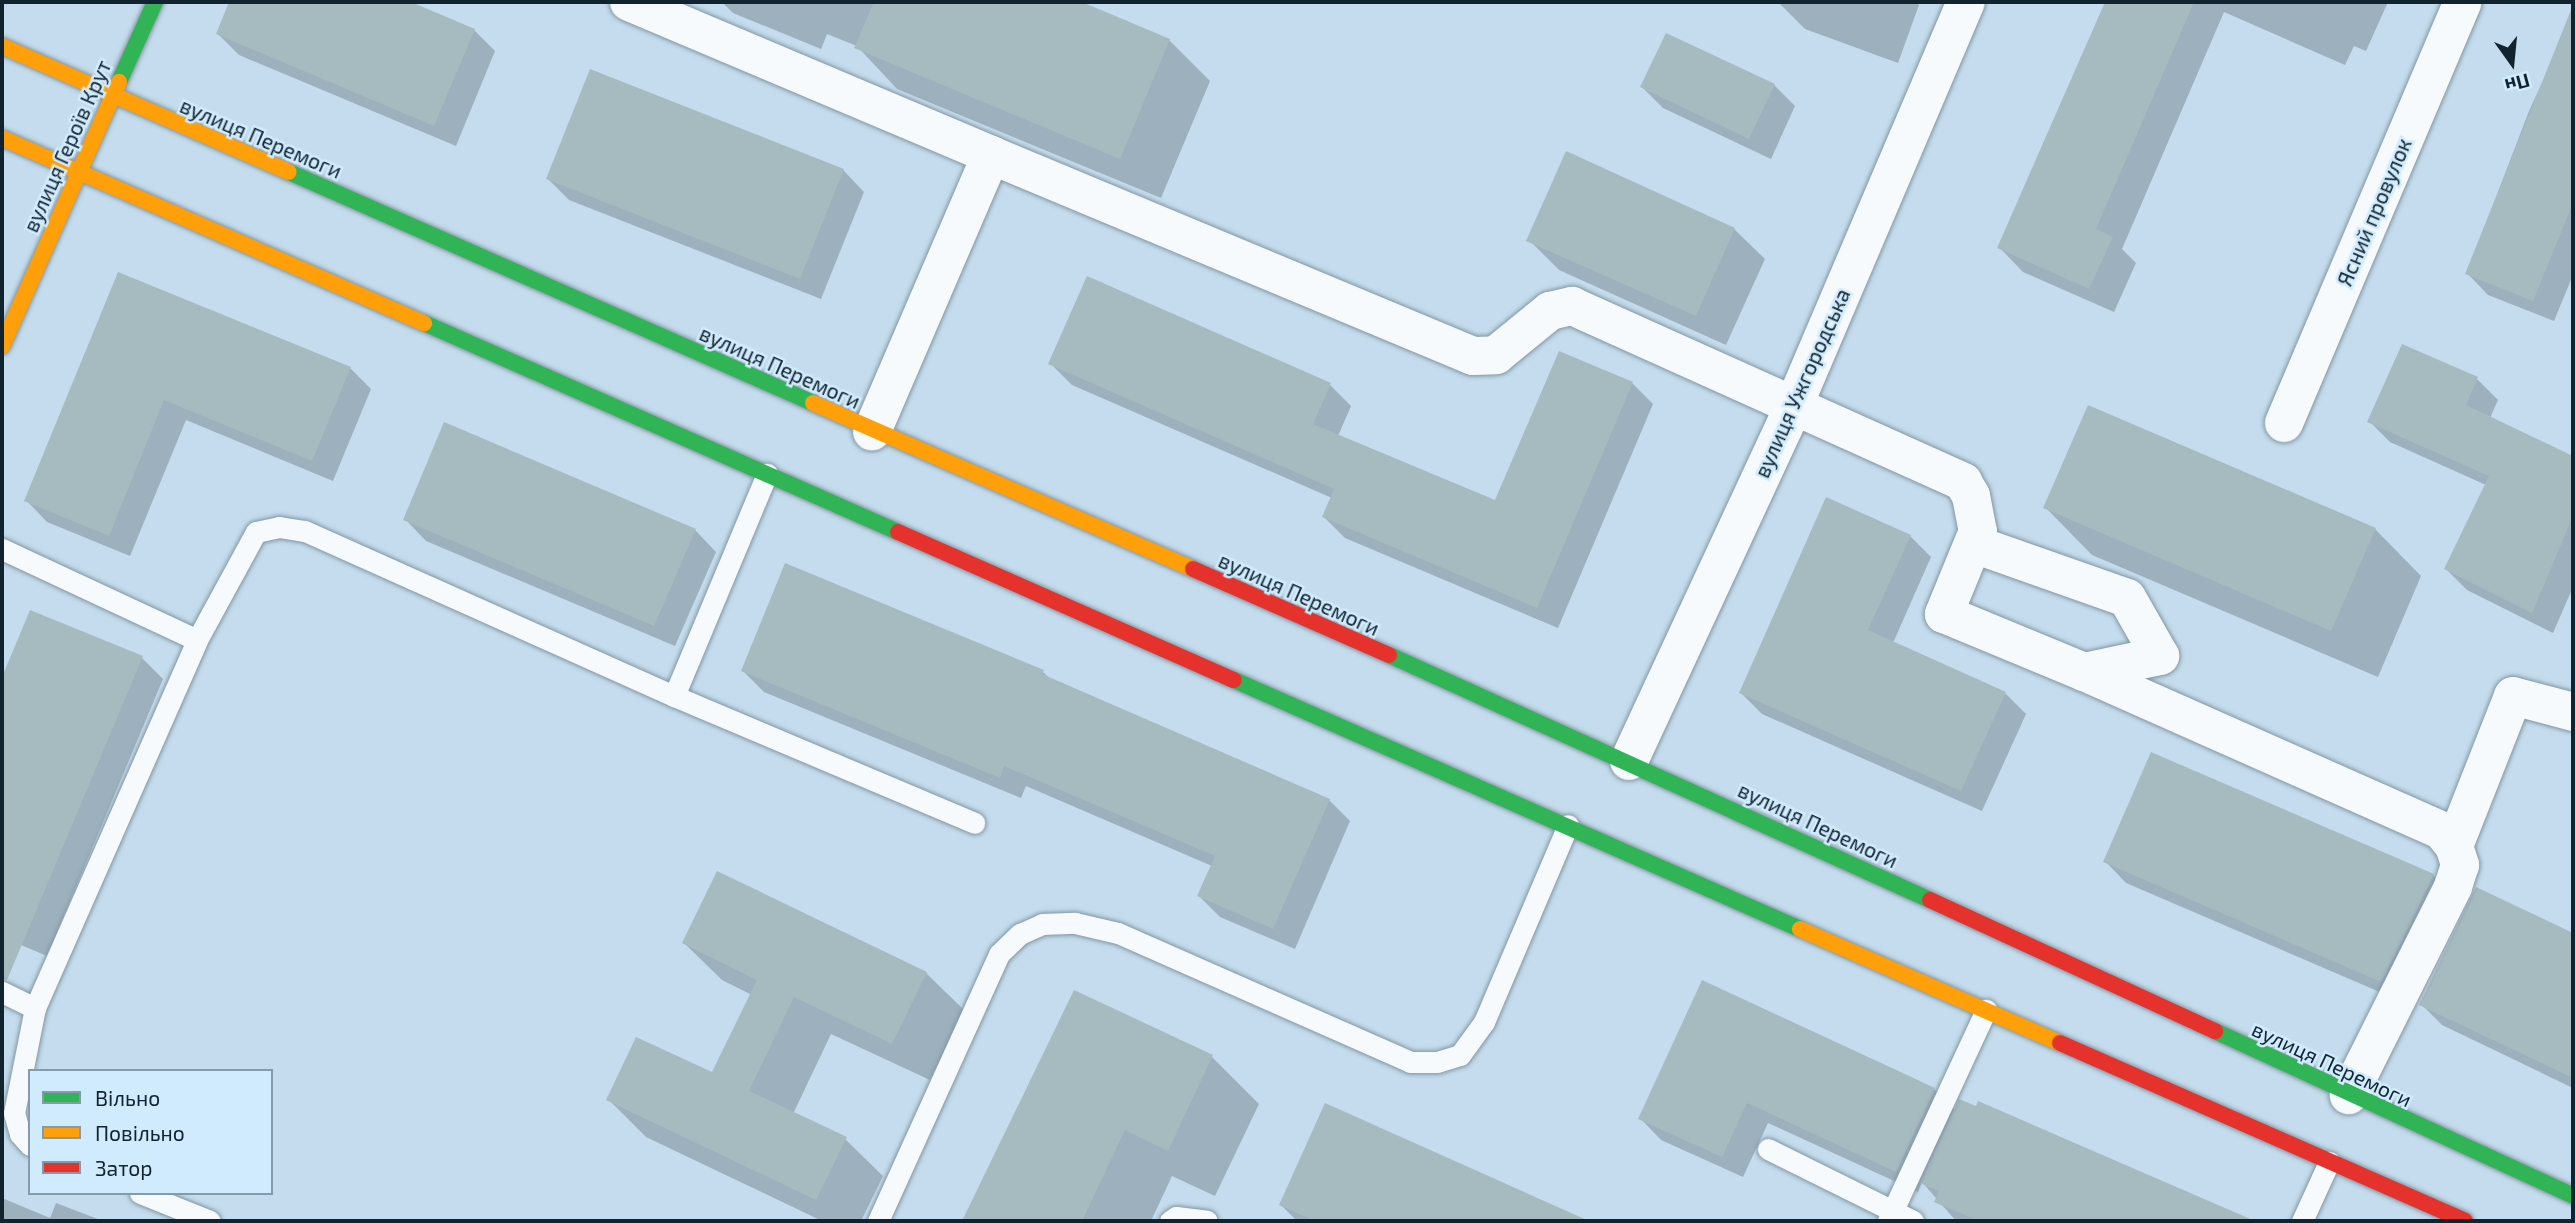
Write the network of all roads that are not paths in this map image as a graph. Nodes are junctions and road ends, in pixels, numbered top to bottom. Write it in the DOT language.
graph roads {
  1 [pos="155,2"];
  2 [pos="629,2"];
  3 [pos="1966,2"];
  4 [pos="2463,2"];
  5 [pos="2,46"];
  6 [pos="112,97"];
  7 [pos="2,138"];
  8 [pos="991,155"];
  9 [pos="77,172"];
  10 [pos="2,346"];
  11 [pos="1794,405"];
  12 [pos="2284,423"];
  13 [pos="872,431"];
  14 [pos="767,474"];
  15 [pos="1975,544"];
  16 [pos="2,549"];
  17 [pos="197,640"];
  18 [pos="2084,672"];
  19 [pos="674,696"];
  20 [pos="2573,712"];
  21 [pos="1629,761"];
  22 [pos="974,823"];
  23 [pos="1568,825"];
  24 [pos="2454,846"];
  25 [pos="2,992"];
  26 [pos="35,1008"];
  27 [pos="1986,1010"];
  28 [pos="2349,1095"];
  29 [pos="28,1143"];
  30 [pos="1768,1149"];
  31 [pos="2329,1162"];
  32 [pos="145,1195"];
  33 [pos="2573,1196"];
  34 [pos="1890,1216"];
  35 [pos="210,1221"];
  36 [pos="878,1221"];
  37 [pos="1170,1221"];
  38 [pos="1207,1221"];
  39 [pos="1913,1221"];
  40 [pos="2302,1221"];
  41 [pos="2465,1221"];
  1 -- 6 [label="main road, вулиця Героїв Крут"];
  2 -- 8 [label="street"];
  3 -- 11 [label="street, вулиця Ужгородська"];
  4 -- 12 [label="street, Ясний провулок"];
  5 -- 6 [label="main road, вулиця Перемоги"];
  6 -- 9 [label="main road, вулиця Героїв Крут"];
  6 -- 13 [label="main road, вулиця Перемоги"];
  7 -- 9 [label="main road"];
  8 -- 11 [label="street"];
  8 -- 13 [label="street"];
  9 -- 10 [label="main road, вулиця Героїв Крут"];
  9 -- 14 [label="main road"];
  11 -- 15 [label="street"];
  11 -- 21 [label="street, вулиця Ужгородська"];
  13 -- 21 [label="main road, вулиця Перемоги"];
  14 -- 19 [label="lane"];
  14 -- 23 [label="main road"];
  15 -- 18 [label="street"];
  15 -- 18 [label="street"];
  16 -- 17 [label="lane"];
  17 -- 19 [label="lane"];
  17 -- 26 [label="lane"];
  18 -- 24 [label="street"];
  19 -- 22 [label="lane"];
  20 -- 24 [label="street"];
  21 -- 28 [label="main road, вулиця Перемоги"];
  23 -- 27 [label="main road"];
  23 -- 36 [label="lane"];
  24 -- 28 [label="street"];
  25 -- 26 [label="lane"];
  26 -- 29 [label="lane"];
  27 -- 31 [label="main road"];
  27 -- 34 [label="lane"];
  28 -- 33 [label="main road, вулиця Перемоги"];
  30 -- 34 [label="lane"];
  31 -- 40 [label="lane"];
  31 -- 41 [label="main road"];
  32 -- 35 [label="lane"];
  34 -- 39 [label="lane"];
  37 -- 38 [label="lane"];
}
